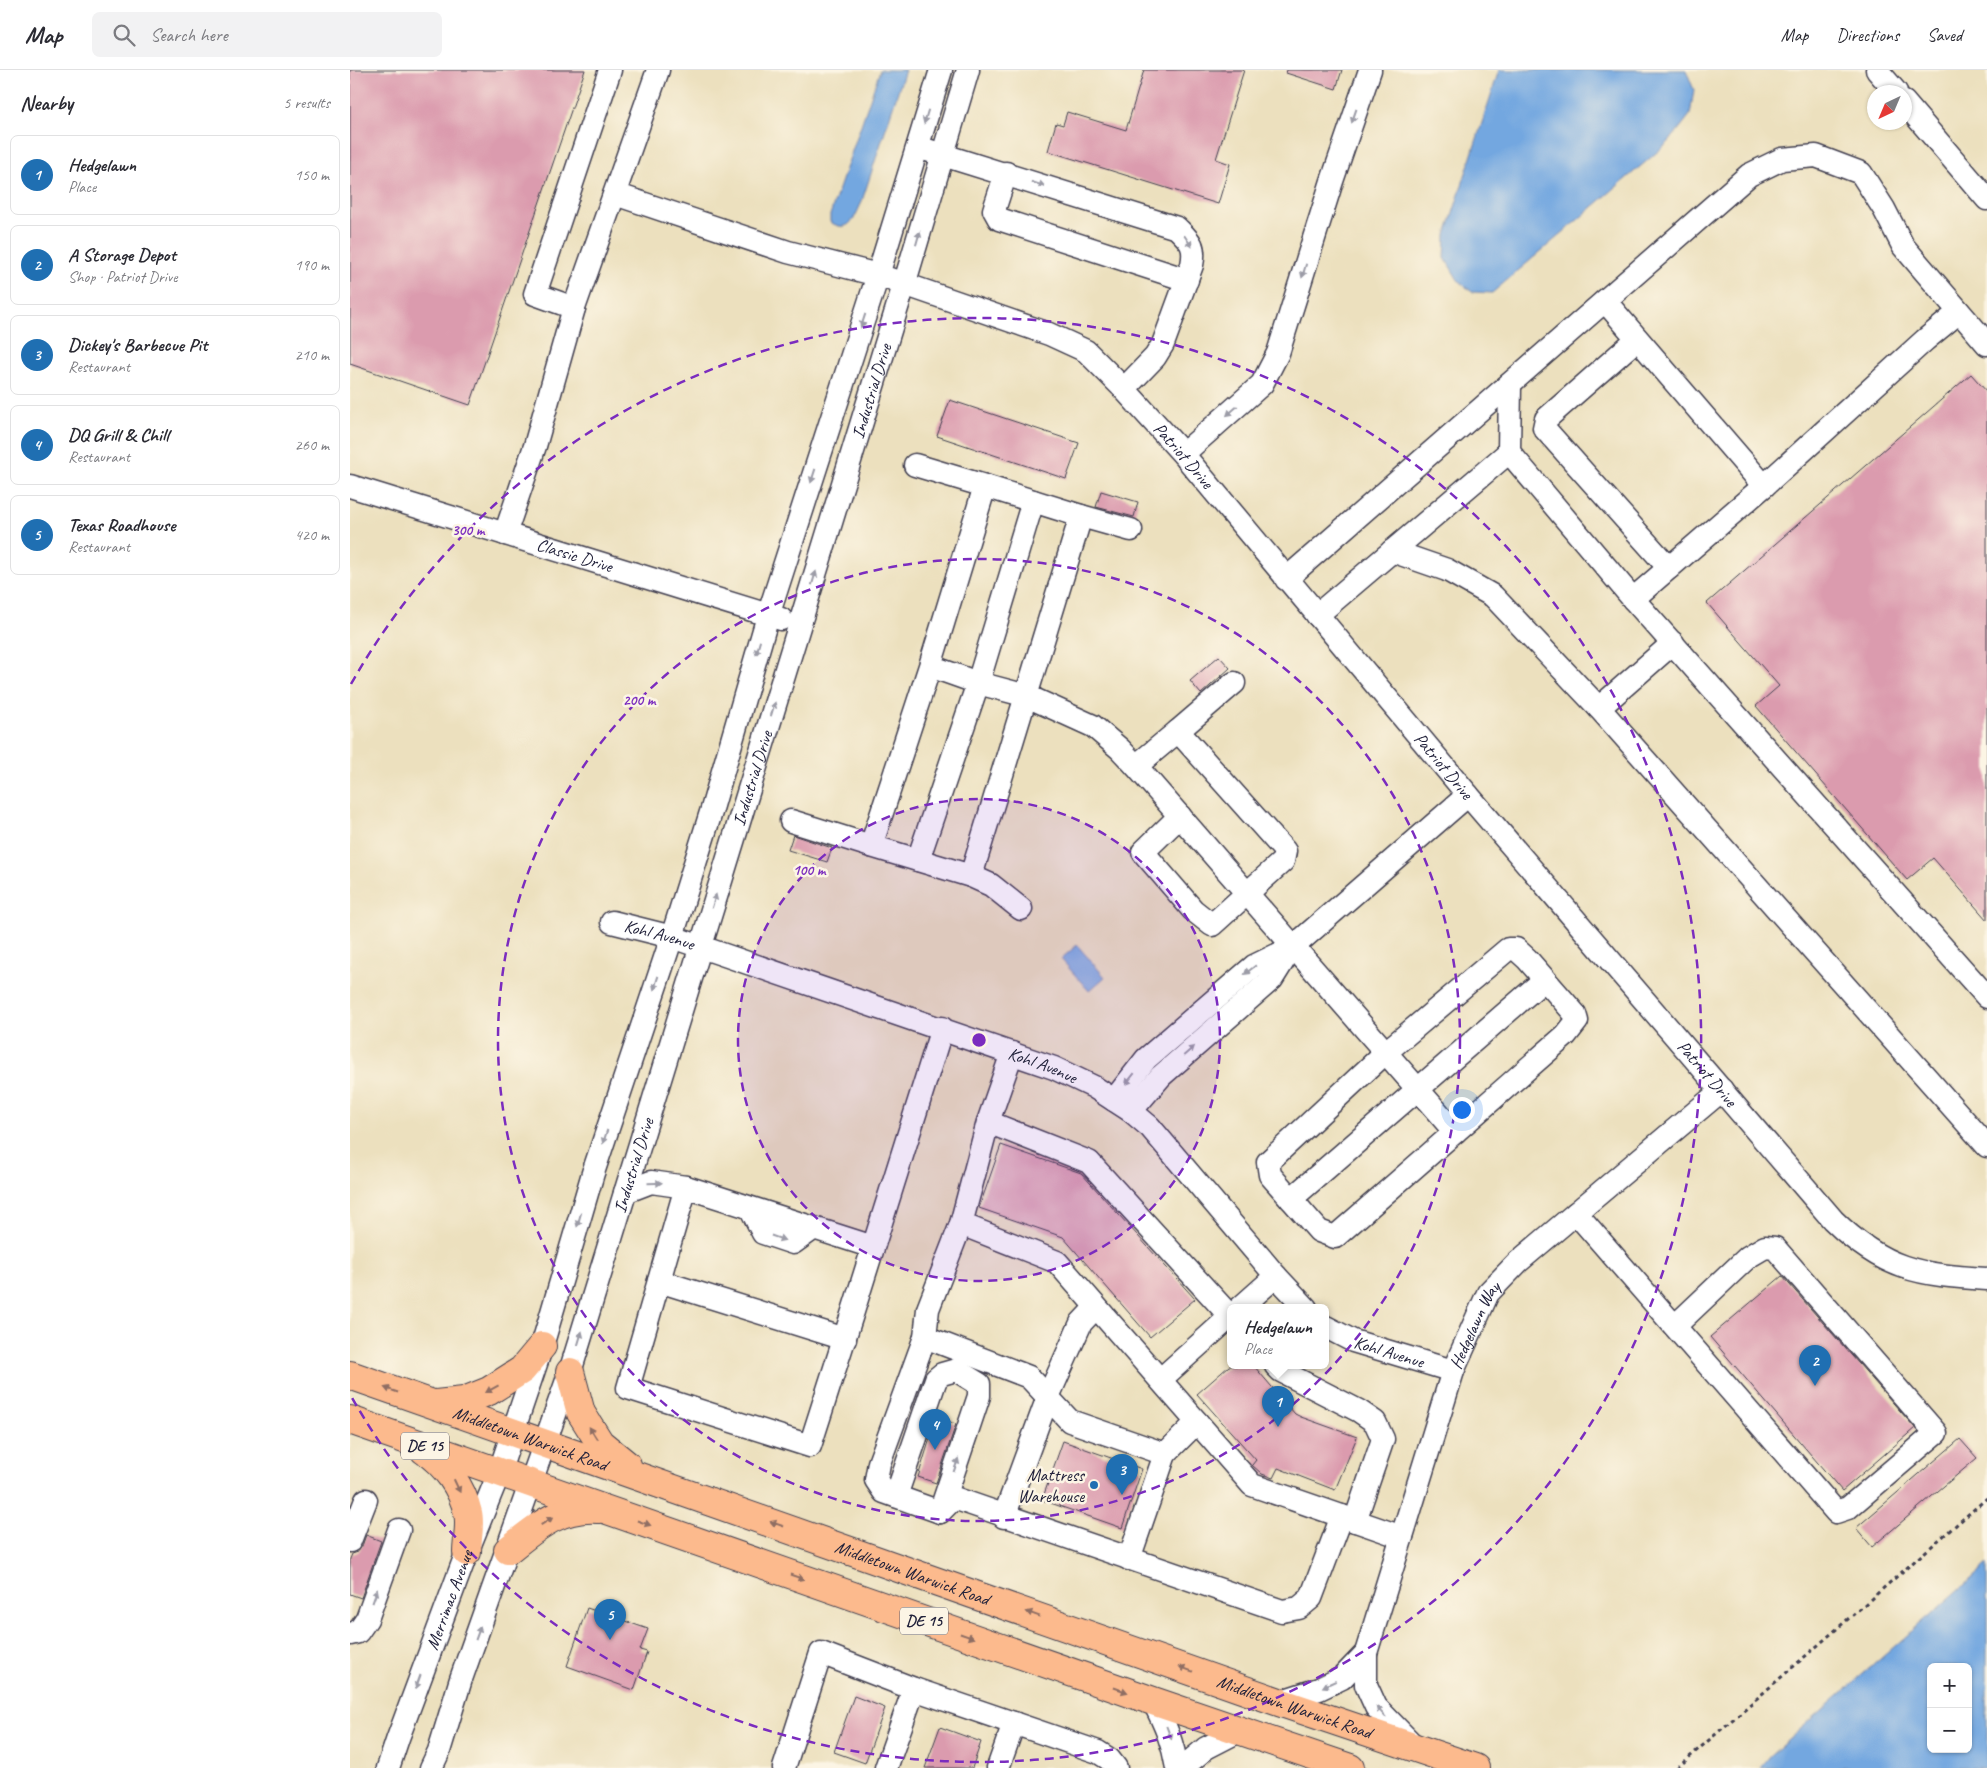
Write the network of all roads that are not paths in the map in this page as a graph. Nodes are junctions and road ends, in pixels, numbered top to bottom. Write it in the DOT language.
graph roads {
  1 [pos="610,70"];
  2 [pos="658,70"];
  3 [pos="941,70"];
  4 [pos="968,70"];
  5 [pos="1370,70"];
  6 [pos="1877,70"];
  7 [pos="1890,85"];
  8 [pos="1912,111"];
  9 [pos="917,147"];
  10 [pos="941,155"];
  11 [pos="1006,173"];
  12 [pos="615,194"];
  13 [pos="1987,199"];
  14 [pos="878,275"];
  15 [pos="1187,280"];
  16 [pos="904,285"];
  17 [pos="1605,301"];
  18 [pos="574,308"];
  19 [pos="1959,312"];
  20 [pos="1637,339"];
  21 [pos="1987,344"];
  22 [pos="1510,384"];
  23 [pos="1124,389"];
  24 [pos="1508,452"];
  25 [pos="1183,454"];
  26 [pos="915,465"];
  27 [pos="350,486"];
  28 [pos="985,486"];
  29 [pos="1764,486"];
  30 [pos="1032,501"];
  31 [pos="1081,516"];
  32 [pos="1131,530"];
  33 [pos="505,534"];
  34 [pos="1392,551"];
  35 [pos="1669,568"];
  36 [pos="1286,579"];
  37 [pos="1633,599"];
  38 [pos="1316,615"];
  39 [pos="768,616"];
  40 [pos="799,624"];
  41 [pos="1672,643"];
  42 [pos="930,666"];
  43 [pos="978,683"];
  44 [pos="1234,683"];
  45 [pos="1027,696"];
  46 [pos="1599,708"];
  47 [pos="1178,730"];
  48 [pos="1136,766"];
  49 [pos="1468,795"];
  50 [pos="1180,816"];
  51 [pos="791,821"];
  52 [pos="871,846"];
  53 [pos="918,860"];
  54 [pos="971,876"];
  55 [pos="1247,894"];
  56 [pos="1021,909"];
  57 [pos="612,922"];
  58 [pos="672,937"];
  59 [pos="700,947"];
  60 [pos="1292,947"];
  61 [pos="1544,980"];
  62 [pos="1987,997"];
  63 [pos="942,1028"];
  64 [pos="1386,1052"];
  65 [pos="1012,1053"];
  66 [pos="1418,1088"];
  67 [pos="1722,1090"];
  68 [pos="1123,1106"];
  69 [pos="988,1122"];
  70 [pos="1455,1132"];
  71 [pos="1987,1146"];
  72 [pos="686,1187"];
  73 [pos="625,1192"];
  74 [pos="1291,1199"];
  75 [pos="1576,1213"];
  76 [pos="961,1224"];
  77 [pos="873,1247"];
  78 [pos="1276,1276"];
  79 [pos="1987,1278"];
  80 [pos="659,1280"];
  81 [pos="1244,1304"];
  82 [pos="1302,1304"];
  83 [pos="1096,1307"];
  84 [pos="1227,1314"];
  85 [pos="1227,1320"];
  86 [pos="1675,1326"];
  87 [pos="1329,1329"];
  88 [pos="845,1338"];
  89 [pos="924,1338"];
  90 [pos="542,1346"];
  91 [pos="1279,1369"];
  92 [pos="1453,1371"];
  93 [pos="570,1372"];
  94 [pos="350,1375"];
  95 [pos="1161,1380"];
  96 [pos="1048,1397"];
  97 [pos="432,1404"];
  98 [pos="350,1420"];
  99 [pos="1197,1422"];
  100 [pos="511,1432"];
  101 [pos="411,1441"];
  102 [pos="546,1444"];
  103 [pos="1165,1454"];
  104 [pos="499,1473"];
  105 [pos="642,1477"];
  106 [pos="530,1484"];
  107 [pos="896,1496"];
  108 [pos="366,1500"];
  109 [pos="604,1509"];
  110 [pos="940,1512"];
  111 [pos="1004,1517"];
  112 [pos="1348,1519"];
  113 [pos="399,1530"];
  114 [pos="1402,1537"];
  115 [pos="350,1542"];
  116 [pos="508,1550"];
  117 [pos="467,1552"];
  118 [pos="1129,1559"];
  119 [pos="350,1634"];
  120 [pos="1366,1653"];
  121 [pos="914,1689"];
  122 [pos="1153,1701"];
  123 [pos="1280,1702"];
  124 [pos="1014,1723"];
  125 [pos="1241,1730"];
  126 [pos="1414,1747"];
  127 [pos="388,1768"];
  128 [pos="431,1768"];
  129 [pos="784,1768"];
  130 [pos="886,1768"];
  131 [pos="998,1768"];
  132 [pos="1116,1768"];
  133 [pos="1177,1768"];
  134 [pos="1182,1768"];
  135 [pos="1350,1768"];
  136 [pos="1475,1768"];
  1 -- 18 [label="street"];
  2 -- 12 [label="street"];
  3 -- 9 [label="street, Industrial Drive, one-way"];
  4 -- 10 [label="street, Industrial Drive"];
  5 -- 25 [label="street, one-way"];
  6 -- 7 [label="street"];
  8 -- 13 [label="street"];
  9 -- 10 [label="street"];
  9 -- 14 [label="street, Industrial Drive"];
  10 -- 11 [label="street"];
  16 -- 10 [label="street, Industrial Drive, one-way"];
  11 -- 15 [label="street, one-way"];
  11 -- 15 [label="street"];
  12 -- 14 [label="street, Patriot Drive"];
  12 -- 18 [label="street"];
  14 -- 16 [label="street, Patriot Drive"];
  14 -- 39 [label="street, Industrial Drive, one-way"];
  15 -- 23 [label="street"];
  16 -- 23 [label="street, Patriot Drive"];
  40 -- 16 [label="street, Industrial Drive, one-way"];
  17 -- 19 [label="street"];
  17 -- 20 [label="street"];
  17 -- 22 [label="street"];
  18 -- 33 [label="street"];
  19 -- 21 [label="street"];
  19 -- 29 [label="street"];
  20 -- 29 [label="street"];
  20 -- 35 [label="street"];
  22 -- 24 [label="street"];
  22 -- 36 [label="street"];
  23 -- 25 [label="street, Patriot Drive"];
  24 -- 34 [label="street"];
  24 -- 37 [label="street"];
  25 -- 36 [label="street, Patriot Drive"];
  26 -- 28 [label="street"];
  27 -- 33 [label="street, Classic Drive"];
  28 -- 30 [label="street"];
  28 -- 42 [label="street"];
  29 -- 35 [label="street"];
  30 -- 31 [label="street"];
  30 -- 43 [label="street"];
  31 -- 32 [label="street"];
  31 -- 45 [label="street"];
  33 -- 39 [label="street, Classic Drive"];
  34 -- 38 [label="street"];
  34 -- 46 [label="street"];
  35 -- 37 [label="street"];
  36 -- 38 [label="street, Patriot Drive"];
  37 -- 41 [label="street"];
  38 -- 49 [label="street, Patriot Drive"];
  39 -- 40 [label="street, Classic Drive"];
  39 -- 58 [label="street, Industrial Drive, one-way"];
  59 -- 40 [label="street, Industrial Drive, one-way"];
  41 -- 46 [label="street"];
  41 -- 62 [label="street"];
  42 -- 43 [label="street"];
  42 -- 52 [label="street"];
  43 -- 45 [label="street"];
  43 -- 53 [label="street"];
  44 -- 47 [label="street"];
  45 -- 48 [label="street"];
  45 -- 54 [label="street"];
  46 -- 71 [label="street"];
  47 -- 48 [label="street"];
  47 -- 55 [label="street"];
  48 -- 50 [label="street"];
  49 -- 60 [label="street"];
  49 -- 67 [label="street, Patriot Drive"];
  50 -- 55 [label="street"];
  50 -- 55 [label="street"];
  51 -- 52 [label="street"];
  52 -- 53 [label="street"];
  53 -- 54 [label="street"];
  54 -- 56 [label="street"];
  55 -- 60 [label="street"];
  57 -- 58 [label="street, Kohl Avenue"];
  58 -- 59 [label="street, Kohl Avenue"];
  58 -- 90 [label="street, Industrial Drive, one-way"];
  59 -- 63 [label="street, Kohl Avenue"];
  59 -- 73 [label="street, Industrial Drive"];
  60 -- 64 [label="street"];
  60 -- 68 [label="street"];
  61 -- 64 [label="street"];
  61 -- 66 [label="street"];
  61 -- 70 [label="street"];
  63 -- 65 [label="street, Kohl Avenue"];
  63 -- 77 [label="street"];
  64 -- 66 [label="street"];
  64 -- 74 [label="street"];
  65 -- 68 [label="street, Kohl Avenue"];
  65 -- 69 [label="street"];
  66 -- 70 [label="street"];
  66 -- 74 [label="street"];
  67 -- 75 [label="street, Hedgelawn Way"];
  67 -- 79 [label="street, Patriot Drive"];
  68 -- 78 [label="street, Kohl Avenue"];
  69 -- 76 [label="street"];
  69 -- 84 [label="street"];
  70 -- 74 [label="street"];
  73 -- 72 [label="street, one-way"];
  72 -- 77 [label="street"];
  72 -- 80 [label="street"];
  93 -- 73 [label="street, Industrial Drive, one-way"];
  75 -- 86 [label="street"];
  75 -- 92 [label="street, Hedgelawn Way"];
  76 -- 83 [label="street"];
  76 -- 89 [label="street"];
  77 -- 88 [label="street"];
  78 -- 81 [label="street"];
  78 -- 82 [label="street, Kohl Avenue"];
  80 -- 88 [label="street"];
  80 -- 88 [label="street"];
  83 -- 95 [label="street"];
  83 -- 96 [label="street"];
  85 -- 95 [label="street"];
  86 -- 86 [label="street"];
  87 -- 92 [label="street, Kohl Avenue"];
  89 -- 96 [label="street"];
  89 -- 107 [label="street"];
  90 -- 97 [label="main road, one-way"];
  90 -- 100 [label="street, Industrial Drive"];
  91 -- 112 [label="street"];
  92 -- 114 [label="street, Hedgelawn Way"];
  93 -- 102 [label="street, Industrial Drive"];
  105 -- 93 [label="main road, one-way"];
  97 -- 94 [label="main road, Middletown Warwick Road / DE 15, one-way"];
  95 -- 99 [label="street"];
  96 -- 103 [label="street"];
  96 -- 111 [label="street"];
  97 -- 100 [label="main road, Middletown Warwick Road / DE 15"];
  98 -- 101 [label="main road, DE 15"];
  99 -- 103 [label="street"];
  99 -- 112 [label="street"];
  100 -- 102 [label="main road, Middletown Warwick Road / DE 15"];
  100 -- 104 [label="street, Merrimac Avenue"];
  101 -- 104 [label="main road, DE 15"];
  101 -- 117 [label="main road, one-way"];
  102 -- 105 [label="main road, Middletown Warwick Road / DE 15"];
  102 -- 106 [label="street, Industrial Drive"];
  103 -- 118 [label="street"];
  104 -- 106 [label="main road, DE 15"];
  104 -- 117 [label="street, Merrimac Avenue"];
  123 -- 105 [label="main road, Middletown Warwick Road / DE 15, one-way"];
  106 -- 109 [label="main road, DE 15"];
  106 -- 116 [label="street"];
  107 -- 110 [label="street"];
  110 -- 107 [label="street, one-way"];
  108 -- 115 [label="street"];
  116 -- 109 [label="main road, one-way"];
  109 -- 122 [label="main road, DE 15, one-way"];
  110 -- 111 [label="street"];
  111 -- 118 [label="street"];
  112 -- 114 [label="street"];
  112 -- 118 [label="street"];
  119 -- 113 [label="street, one-way"];
  114 -- 120 [label="street, Hedgelawn Way"];
  128 -- 116 [label="street, one-way"];
  117 -- 127 [label="street, Merrimac Avenue, one-way"];
  120 -- 123 [label="street, one-way"];
  126 -- 120 [label="street, one-way"];
  121 -- 124 [label="street"];
  121 -- 129 [label="street"];
  121 -- 130 [label="street"];
  122 -- 125 [label="main road, DE 15"];
  122 -- 133 [label="street, one-way"];
  123 -- 126 [label="main road, Middletown Warwick Road / DE 15"];
  124 -- 131 [label="street"];
  124 -- 132 [label="street"];
  125 -- 134 [label="street"];
  125 -- 135 [label="main road, DE 15"];
  126 -- 136 [label="main road, Middletown Warwick Road / DE 15"];
}
